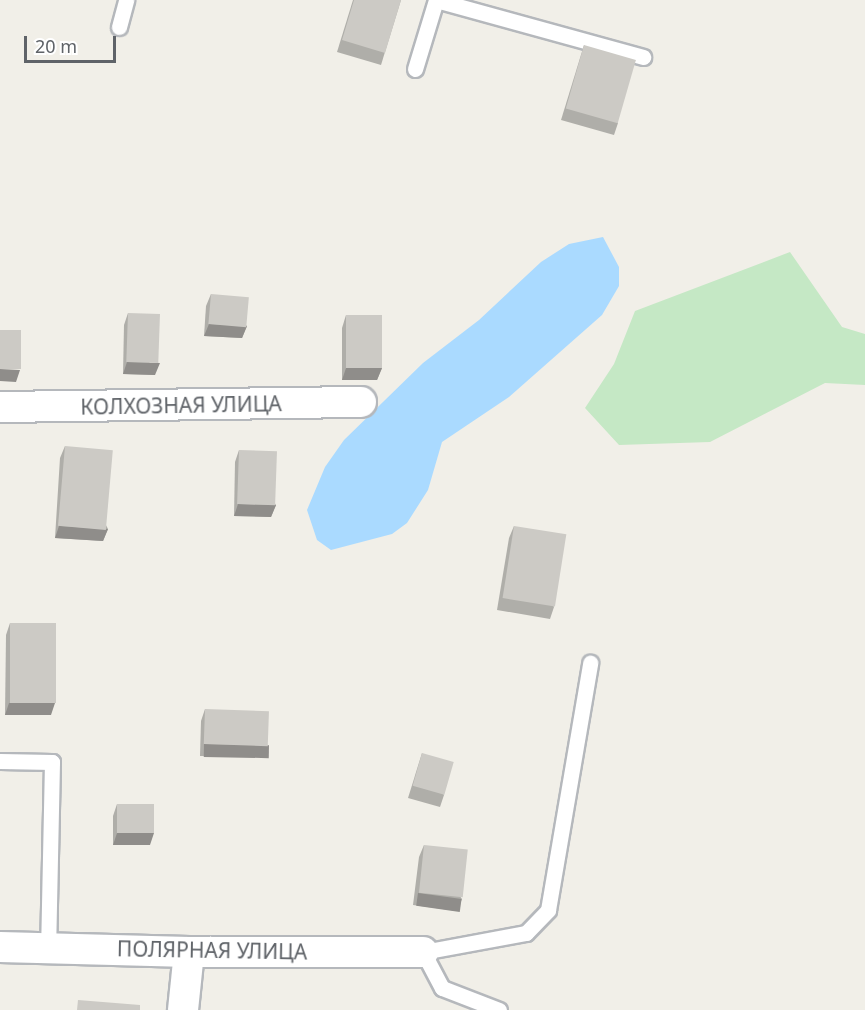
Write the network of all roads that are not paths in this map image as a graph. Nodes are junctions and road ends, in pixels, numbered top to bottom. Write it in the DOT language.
graph roads {
  1 [pos="126,0"];
  2 [pos="436,0"];
  3 [pos="119,27"];
  4 [pos="643,57"];
  5 [pos="415,69"];
  6 [pos="361,402"];
  7 [pos="0,407"];
  8 [pos="590,663"];
  9 [pos="0,761"];
  10 [pos="0,946"];
  11 [pos="48,946"];
  12 [pos="189,952"];
  13 [pos="423,952"];
  14 [pos="183,1010"];
  15 [pos="499,1010"];
  1 -- 3 [label="lane"];
  2 -- 4 [label="lane"];
  2 -- 5 [label="lane"];
  6 -- 7 [label="street, КОЛХОЗНАЯ УЛИЦА"];
  8 -- 13 [label="lane"];
  9 -- 11 [label="lane"];
  10 -- 11 [label="street, ПОЛЯРНАЯ УЛИЦА"];
  11 -- 12 [label="street, ПОЛЯРНАЯ УЛИЦА"];
  12 -- 13 [label="street, ПОЛЯРНАЯ УЛИЦА"];
  12 -- 14 [label="street"];
  13 -- 15 [label="lane"];
}
